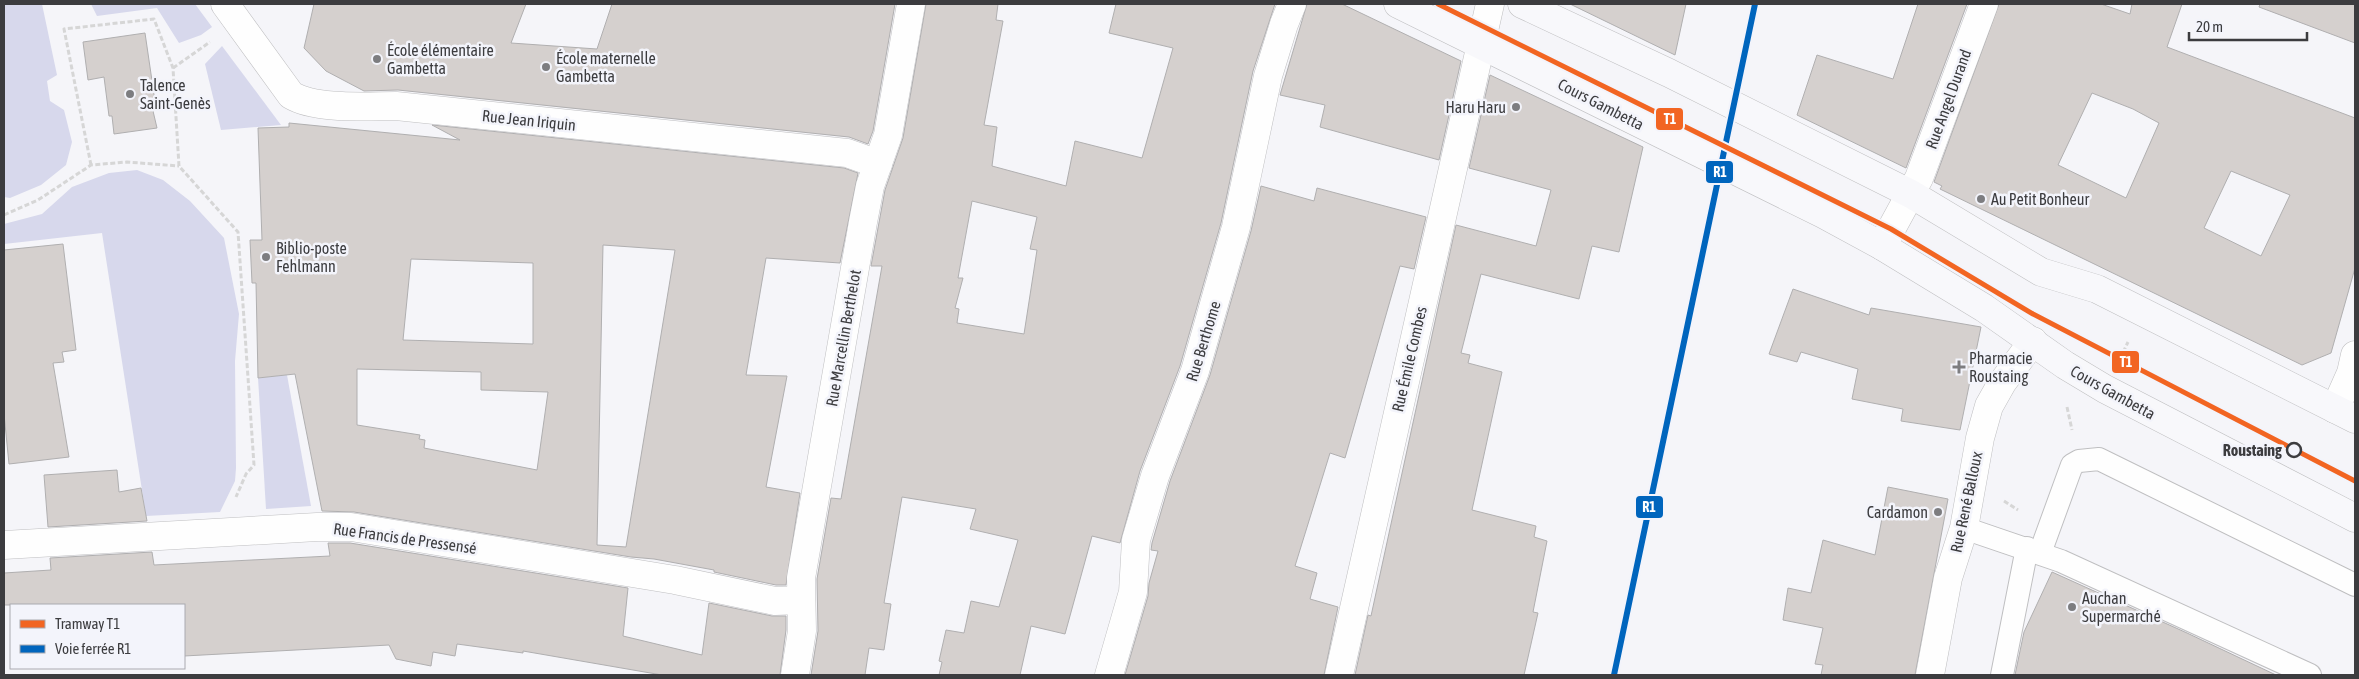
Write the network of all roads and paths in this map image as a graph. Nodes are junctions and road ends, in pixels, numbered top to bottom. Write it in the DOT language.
graph roads {
  1 [pos="226,4"];
  2 [pos="911,4"];
  3 [pos="1292,4"];
  4 [pos="1398,4"];
  5 [pos="1490,4"];
  6 [pos="1522,4"];
  7 [pos="1984,4"];
  8 [pos="242,28"];
  9 [pos="1480,44"];
  10 [pos="173,68"];
  11 [pos="878,164"];
  12 [pos="91,165"];
  13 [pos="179,166"];
  14 [pos="1911,194"];
  15 [pos="4,215"];
  16 [pos="1882,246"];
  17 [pos="2033,341"];
  18 [pos="2355,356"];
  19 [pos="2345,414"];
  20 [pos="2002,495"];
  21 [pos="2355,518"];
  22 [pos="1964,528"];
  23 [pos="232,532"];
  24 [pos="4,545"];
  25 [pos="2033,550"];
  26 [pos="2355,585"];
  27 [pos="801,600"];
  28 [pos="795,675"];
  29 [pos="1108,675"];
  30 [pos="1339,675"];
  31 [pos="1930,675"];
  32 [pos="2002,675"];
  33 [pos="2310,675"];
  1 -- 8 [label="street, Rue Jean Iriquin"];
  2 -- 11 [label="street, Rue Marcellin Berthelot"];
  3 -- 29 [label="street, Rue Berthome"];
  4 -- 9 [label="main road, Cours Gambetta"];
  5 -- 9 [label="street"];
  6 -- 14 [label="main road"];
  7 -- 14 [label="street, Rue Angel Durand"];
  8 -- 10 [label="path"];
  8 -- 11 [label="street, Rue Jean Iriquin"];
  9 -- 16 [label="main road, Cours Gambetta"];
  9 -- 30 [label="street, Rue Émile Combes"];
  10 -- 12 [label="path"];
  10 -- 13 [label="path"];
  11 -- 27 [label="street, Rue Marcellin Berthelot"];
  12 -- 13 [label="path"];
  12 -- 15 [label="path"];
  13 -- 23 [label="path"];
  14 -- 16 [label="street"];
  14 -- 19 [label="main road"];
  16 -- 17 [label="main road, Cours Gambetta"];
  17 -- 21 [label="main road, Cours Gambetta"];
  17 -- 22 [label="street, Rue René Balloux"];
  18 -- 19 [label="street"];
  20 -- 25 [label="path"];
  22 -- 25 [label="lane"];
  22 -- 31 [label="street, Rue René Balloux"];
  23 -- 24 [label="street, Rue Francis de Pressensé"];
  23 -- 27 [label="street, Rue Francis de Pressensé"];
  25 -- 26 [label="lane"];
  25 -- 32 [label="lane"];
  25 -- 33 [label="lane"];
  27 -- 28 [label="street, Rue Marcellin Berthelot"];
}
